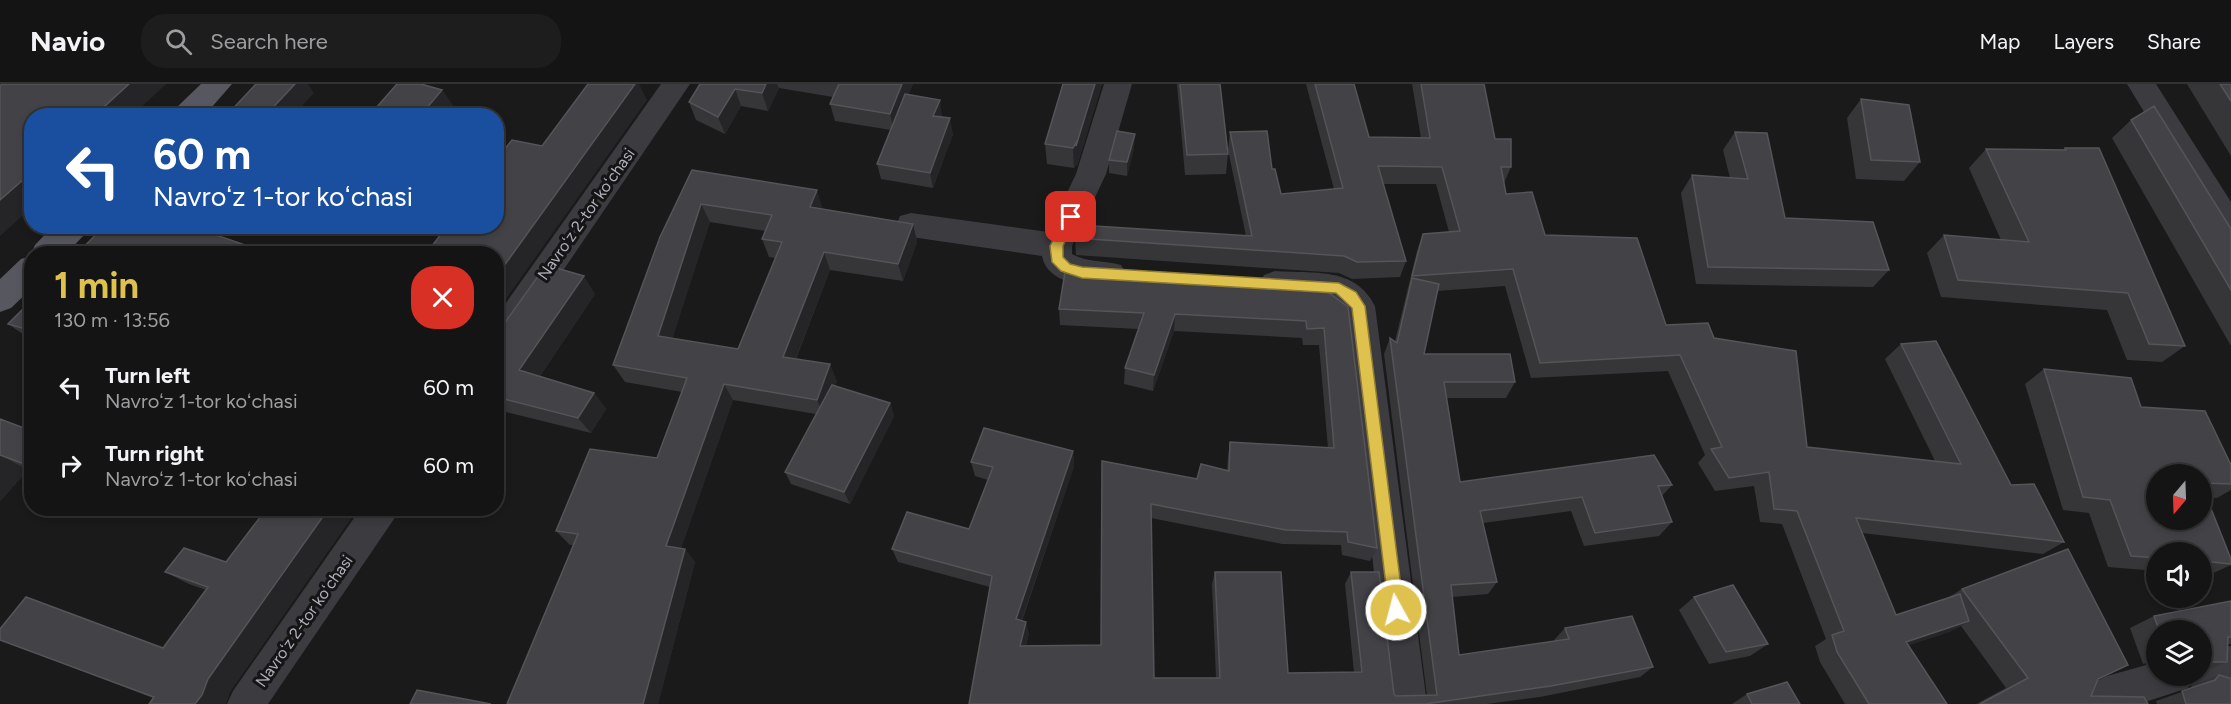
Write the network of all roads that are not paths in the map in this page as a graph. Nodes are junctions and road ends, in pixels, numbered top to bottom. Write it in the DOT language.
graph roads {
  1 [pos="218,84"];
  2 [pos="676,84"];
  3 [pos="1118,84"];
  4 [pos="2141,84"];
  5 [pos="194,108"];
  6 [pos="911,225"];
  7 [pos="2231,227"];
  8 [pos="65,234"];
  9 [pos="54,246"];
  10 [pos="1057,246"];
  11 [pos="24,276"];
  12 [pos="1141,276"];
  13 [pos="1246,282"];
  14 [pos="0,298"];
  15 [pos="504,331"];
  16 [pos="376,516"];
  17 [pos="2231,664"];
  18 [pos="2212,667"];
  19 [pos="2146,684"];
  20 [pos="246,704"];
  21 [pos="1407,704"];
  22 [pos="2088,704"];
  1 -- 5 [label="main road"];
  2 -- 15 [label="street, Navroʻz 2-tor koʻchasi"];
  3 -- 10 [label="street"];
  4 -- 7 [label="street"];
  6 -- 10 [label="street"];
  8 -- 9 [label="main road"];
  10 -- 12 [label="street"];
  11 -- 14 [label="main road"];
  13 -- 21 [label="street"];
  16 -- 20 [label="street, Navroʻz 2-tor koʻchasi"];
  17 -- 18 [label="street"];
  19 -- 22 [label="street"];
}
